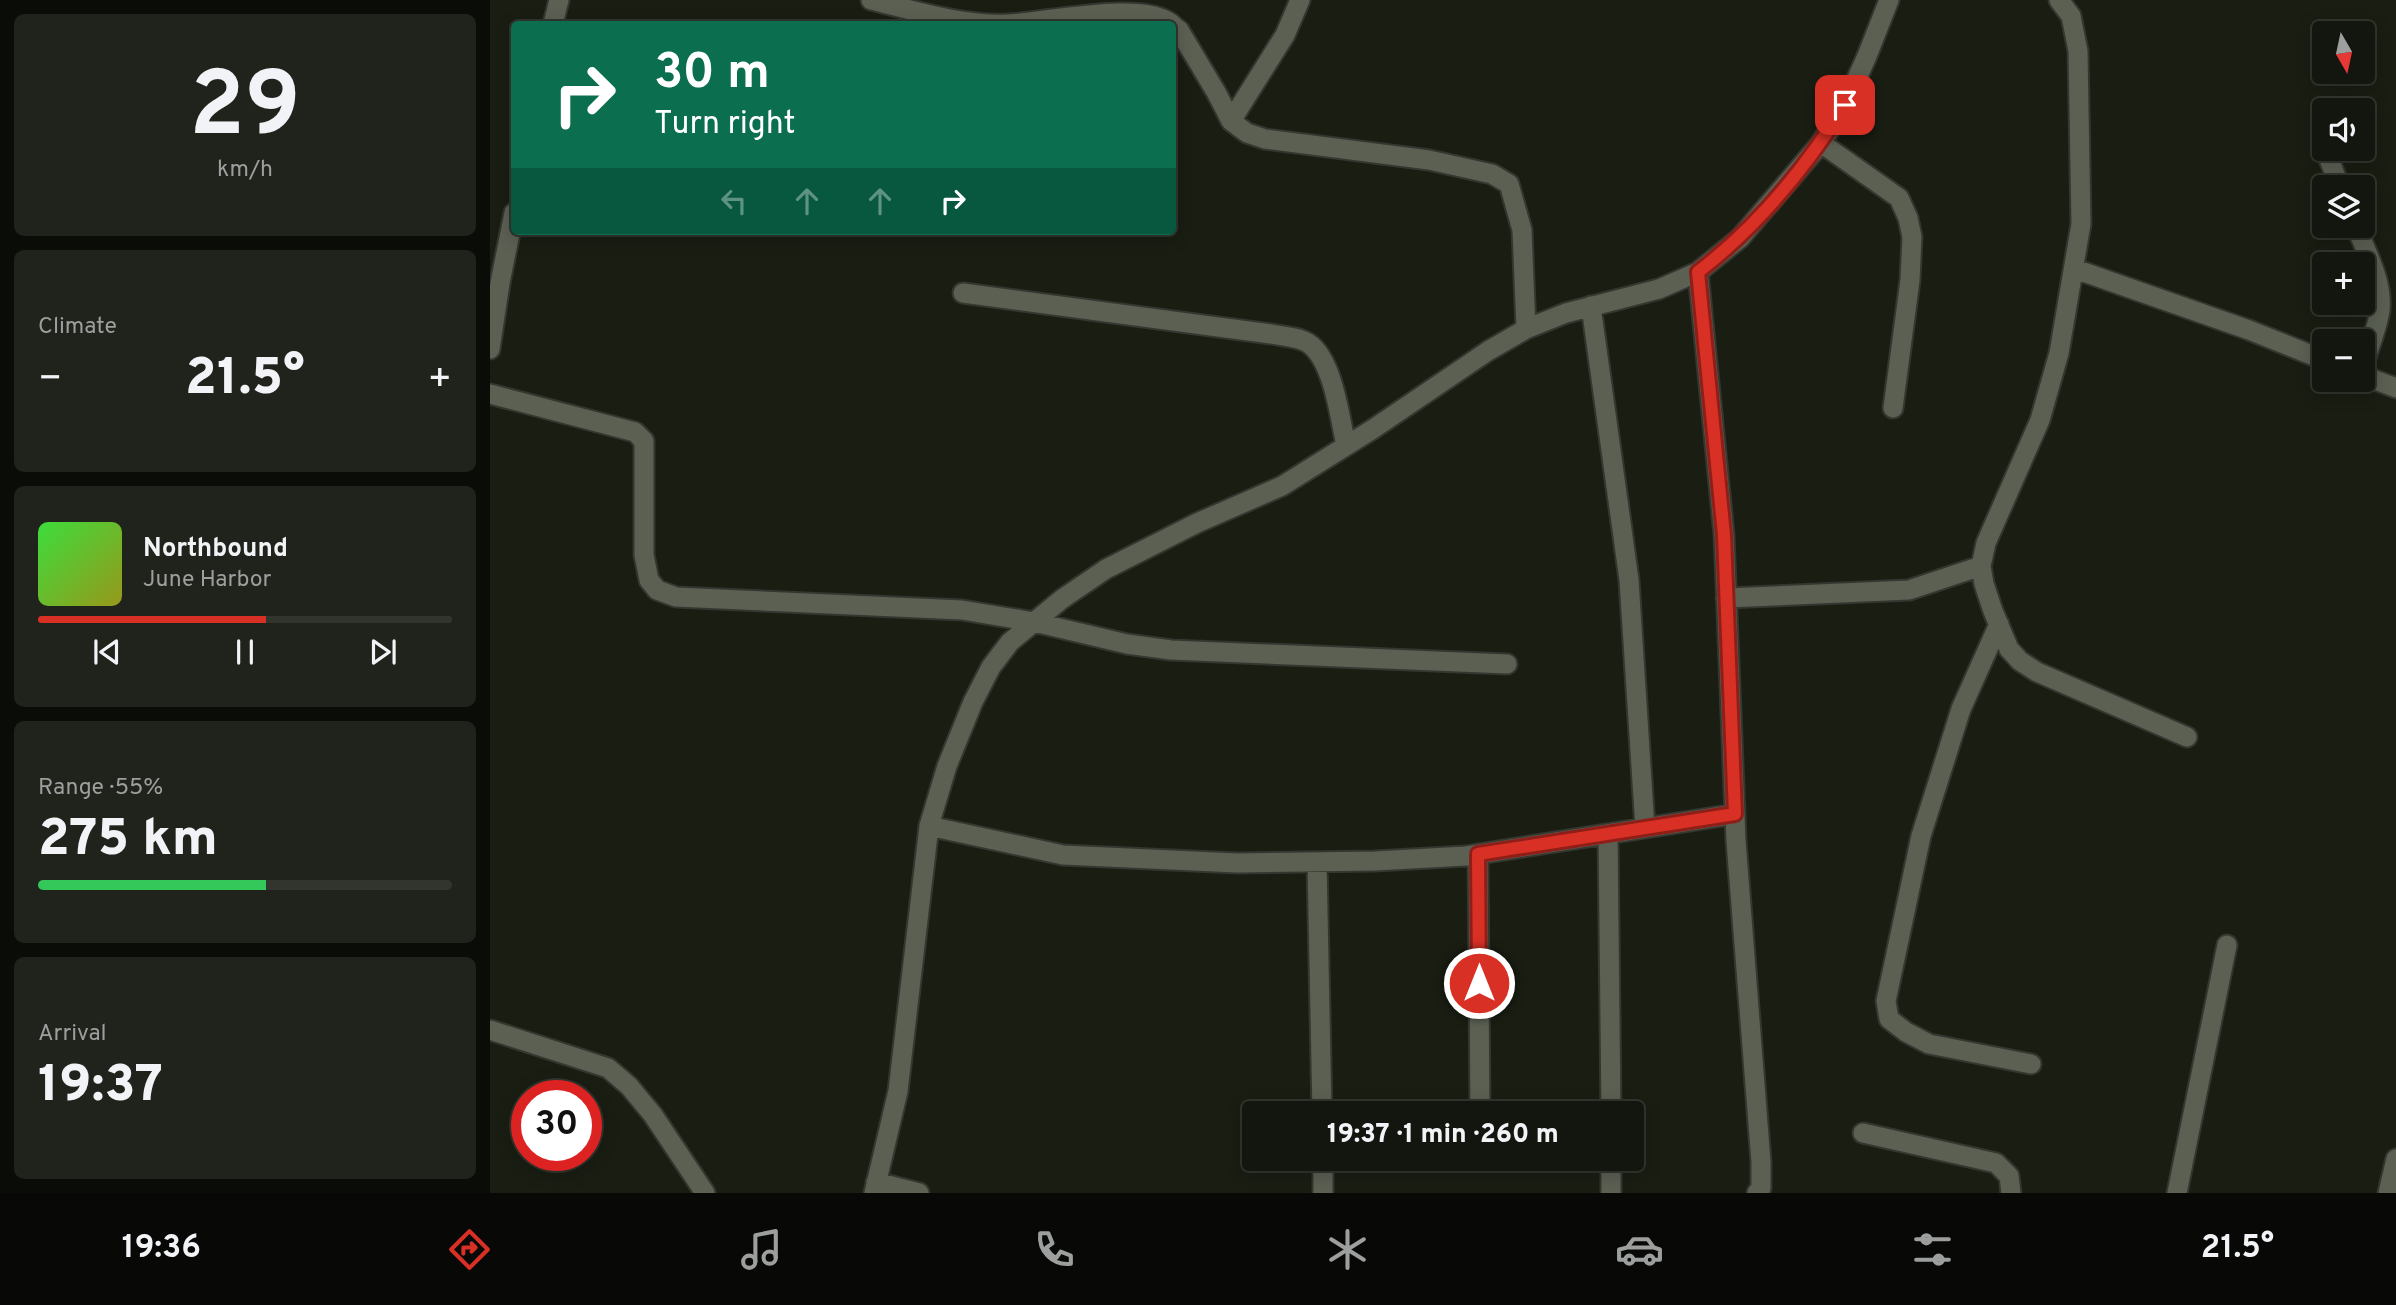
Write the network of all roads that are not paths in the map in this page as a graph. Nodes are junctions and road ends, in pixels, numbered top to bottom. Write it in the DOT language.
graph roads {
  1 [pos="558,0"];
  2 [pos="872,0"];
  3 [pos="1300,0"];
  4 [pos="1889,0"];
  5 [pos="2059,0"];
  6 [pos="1131,7"];
  7 [pos="554,21"];
  8 [pos="964,21"];
  9 [pos="1034,21"];
  10 [pos="1168,21"];
  11 [pos="1176,28"];
  12 [pos="1231,121"];
  13 [pos="1821,143"];
  14 [pos="511,228"];
  15 [pos="2361,238"];
  16 [pos="2075,269"];
  17 [pos="1698,272"];
  18 [pos="963,293"];
  19 [pos="1591,306"];
  20 [pos="1526,329"];
  21 [pos="2374,329"];
  22 [pos="490,349"];
  23 [pos="2312,355"];
  24 [pos="2375,380"];
  25 [pos="2396,388"];
  26 [pos="490,394"];
  27 [pos="1893,408"];
  28 [pos="1346,446"];
  29 [pos="1981,566"];
  30 [pos="1727,598"];
  31 [pos="1034,622"];
  32 [pos="1998,624"];
  33 [pos="1507,664"];
  34 [pos="2187,737"];
  35 [pos="1735,814"];
  36 [pos="929,826"];
  37 [pos="1645,828"];
  38 [pos="1608,834"];
  39 [pos="1478,854"];
  40 [pos="1317,862"];
  41 [pos="2227,945"];
  42 [pos="490,1015"];
  43 [pos="499,1032"];
  44 [pos="2031,1064"];
  45 [pos="1322,1101"];
  46 [pos="1480,1101"];
  47 [pos="1611,1101"];
  48 [pos="1863,1133"];
  49 [pos="2396,1159"];
  50 [pos="1323,1171"];
  51 [pos="1611,1171"];
  52 [pos="875,1188"];
  53 [pos="705,1193"];
  54 [pos="919,1193"];
  55 [pos="1323,1193"];
  56 [pos="1611,1193"];
  57 [pos="1757,1193"];
  58 [pos="2011,1193"];
  59 [pos="2177,1193"];
  60 [pos="2388,1193"];
  1 -- 7 [label="street"];
  2 -- 8 [label="street"];
  3 -- 12 [label="street"];
  4 -- 13 [label="street"];
  5 -- 16 [label="street"];
  6 -- 9 [label="street"];
  6 -- 10 [label="street"];
  11 -- 12 [label="street"];
  12 -- 20 [label="street"];
  13 -- 17 [label="street"];
  13 -- 27 [label="street"];
  14 -- 22 [label="street"];
  15 -- 21 [label="street"];
  16 -- 23 [label="street"];
  16 -- 29 [label="street"];
  17 -- 19 [label="street"];
  17 -- 30 [label="street"];
  18 -- 28 [label="street"];
  19 -- 20 [label="street"];
  19 -- 37 [label="street"];
  20 -- 28 [label="street"];
  24 -- 25 [label="street"];
  26 -- 31 [label="street"];
  28 -- 31 [label="street"];
  29 -- 30 [label="street"];
  29 -- 32 [label="street"];
  30 -- 35 [label="street"];
  31 -- 33 [label="street"];
  31 -- 36 [label="street"];
  32 -- 34 [label="street"];
  32 -- 44 [label="street"];
  35 -- 37 [label="street"];
  35 -- 57 [label="street"];
  36 -- 40 [label="street"];
  36 -- 52 [label="street"];
  37 -- 38 [label="street"];
  38 -- 39 [label="street"];
  38 -- 47 [label="street"];
  39 -- 40 [label="street"];
  39 -- 46 [label="street"];
  40 -- 45 [label="street"];
  41 -- 59 [label="street"];
  42 -- 43 [label="street"];
  43 -- 53 [label="street"];
  48 -- 58 [label="street"];
  49 -- 60 [label="street"];
  50 -- 55 [label="street"];
  51 -- 56 [label="street"];
  52 -- 54 [label="street"];
}
